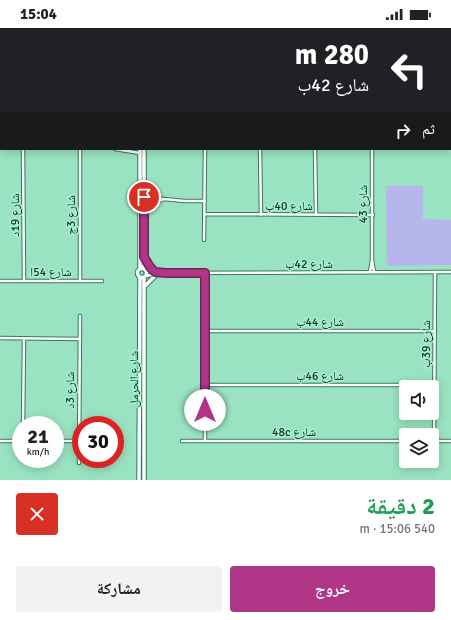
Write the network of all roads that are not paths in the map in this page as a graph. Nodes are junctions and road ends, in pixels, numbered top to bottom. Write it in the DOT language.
graph roads {
  1 [pos="23,150"];
  2 [pos="80,150"];
  3 [pos="128,150"];
  4 [pos="144,150"];
  5 [pos="204,150"];
  6 [pos="260,150"];
  7 [pos="315,150"];
  8 [pos="372,150"];
  9 [pos="140,151"];
  10 [pos="144,197"];
  11 [pos="164,198"];
  12 [pos="204,201"];
  13 [pos="144,207"];
  14 [pos="205,214"];
  15 [pos="261,215"];
  16 [pos="316,215"];
  17 [pos="372,215"];
  18 [pos="204,240"];
  19 [pos="144,257"];
  20 [pos="372,260"];
  21 [pos="143,270"];
  22 [pos="370,272"];
  23 [pos="374,272"];
  24 [pos="435,272"];
  25 [pos="451,272"];
  26 [pos="156,273"];
  27 [pos="205,273"];
  28 [pos="143,277"];
  29 [pos="0,281"];
  30 [pos="24,281"];
  31 [pos="80,281"];
  32 [pos="102,281"];
  33 [pos="144,287"];
  34 [pos="80,316"];
  35 [pos="205,331"];
  36 [pos="435,331"];
  37 [pos="0,338"];
  38 [pos="24,338"];
  39 [pos="80,339"];
  40 [pos="435,380"];
  41 [pos="205,385"];
  42 [pos="399,385"];
  43 [pos="23,416"];
  44 [pos="79,416"];
  45 [pos="0,441"];
  46 [pos="12,441"];
  47 [pos="182,441"];
  48 [pos="205,441"];
  49 [pos="399,441"];
  50 [pos="439,441"];
  51 [pos="451,441"];
  52 [pos="139,480"];
  53 [pos="144,480"];
  1 -- 30 [label="street, شارع 19د"];
  2 -- 31 [label="street, شارع 3ج"];
  3 -- 9 [label="street"];
  4 -- 10 [label="street"];
  5 -- 12 [label="street"];
  6 -- 15 [label="street"];
  7 -- 16 [label="street"];
  8 -- 17 [label="street, شارع 43"];
  9 -- 21 [label="street"];
  10 -- 11 [label="street"];
  10 -- 13 [label="street"];
  11 -- 12 [label="street"];
  11 -- 13 [label="street"];
  12 -- 14 [label="street"];
  13 -- 19 [label="street"];
  14 -- 15 [label="street, شارع 40ب"];
  14 -- 18 [label="street"];
  15 -- 16 [label="street, شارع 40ب"];
  16 -- 17 [label="street, شارع 40ب"];
  17 -- 20 [label="street, شارع 43"];
  19 -- 21 [label="street"];
  19 -- 26 [label="street"];
  20 -- 22 [label="street, شارع 43"];
  20 -- 23 [label="street, شارع 43"];
  21 -- 26 [label="street, شارع 42ب"];
  21 -- 28 [label="street"];
  21 -- 28 [label="street"];
  22 -- 23 [label="street, شارع 42ب"];
  22 -- 27 [label="street, شارع 42ب"];
  23 -- 24 [label="street, شارع 42ب"];
  24 -- 25 [label="street, شارع 42ب"];
  24 -- 36 [label="street, شارع 39ب"];
  26 -- 27 [label="street, شارع 42ب"];
  26 -- 28 [label="street, شارع 42ب"];
  26 -- 33 [label="street"];
  27 -- 35 [label="street"];
  28 -- 33 [label="street, شارع الحرمل"];
  28 -- 52 [label="street, شارع الحرمل"];
  29 -- 30 [label="street, شارع 54ا"];
  30 -- 31 [label="street, شارع 54ا"];
  31 -- 32 [label="street, شارع 54ا"];
  33 -- 53 [label="street, شارع الحرمل"];
  34 -- 39 [label="street, شارع 3د"];
  35 -- 36 [label="street, شارع 44ب"];
  35 -- 41 [label="street"];
  36 -- 40 [label="street, شارع 39ب"];
  37 -- 38 [label="street"];
  38 -- 39 [label="street"];
  38 -- 43 [label="street"];
  39 -- 44 [label="street, شارع 3د"];
  41 -- 42 [label="street, شارع 46ب"];
  41 -- 48 [label="street"];
  45 -- 46 [label="street"];
  47 -- 48 [label="street, 48c شارع"];
  48 -- 49 [label="street, 48c شارع"];
  50 -- 51 [label="street"];
}
